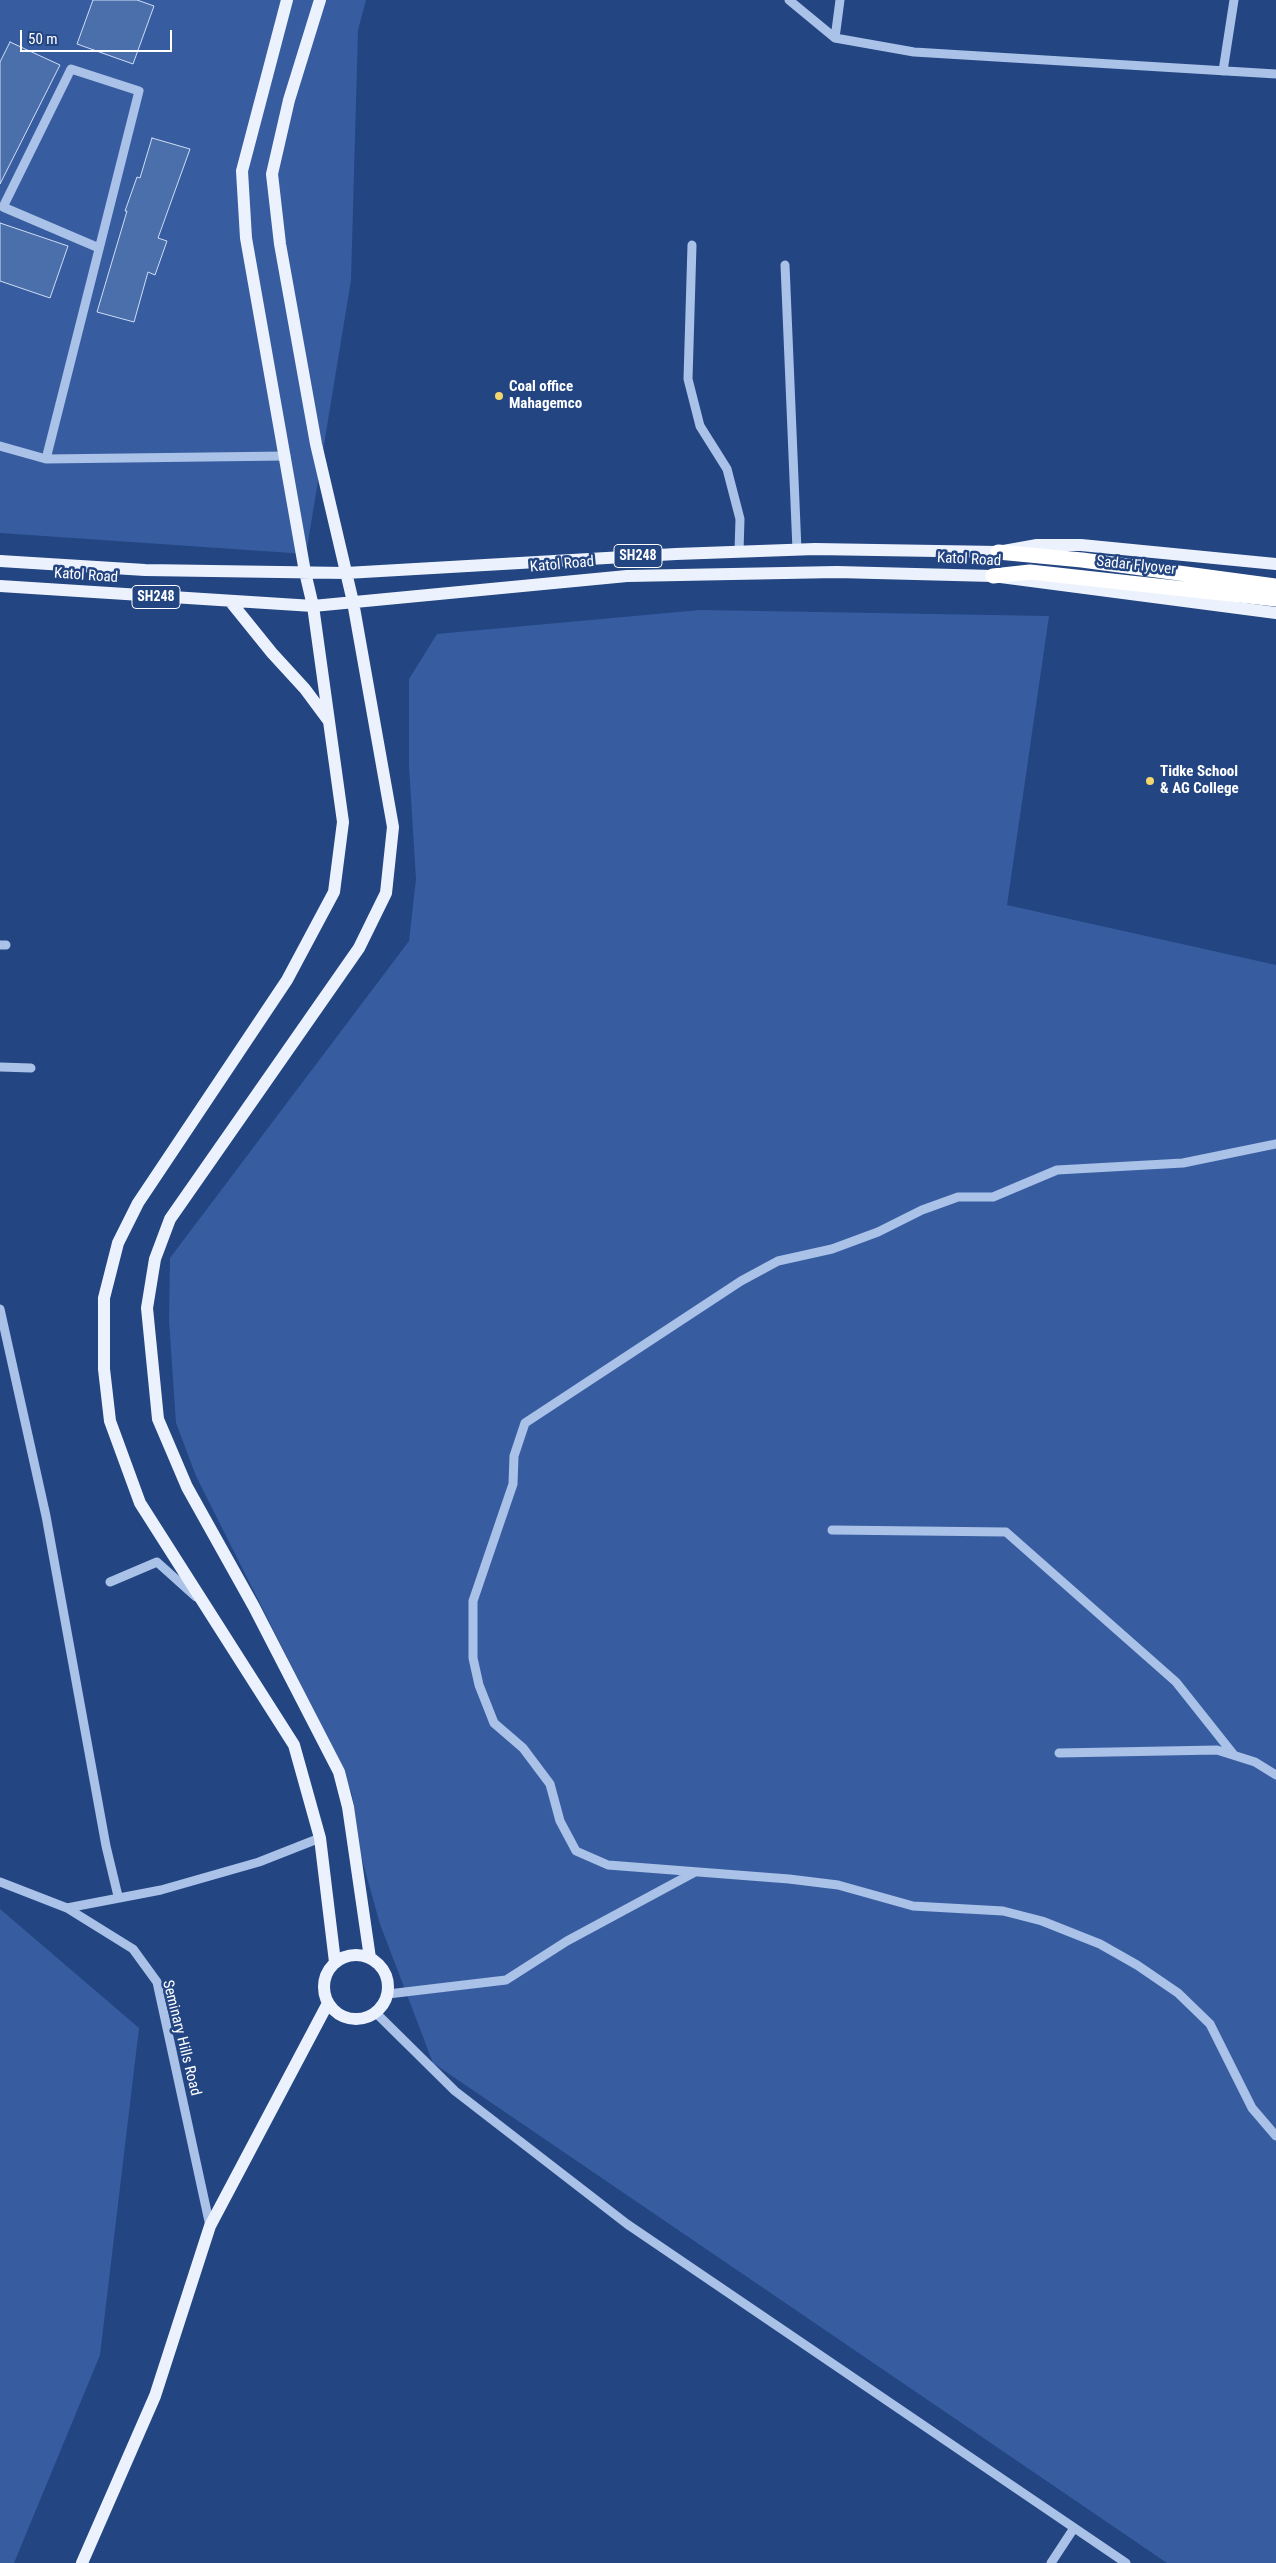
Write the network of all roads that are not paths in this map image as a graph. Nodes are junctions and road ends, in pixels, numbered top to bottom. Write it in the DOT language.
graph roads {
  1 [pos="287,0"];
  2 [pos="320,0"];
  3 [pos="789,0"];
  4 [pos="840,0"];
  5 [pos="1234,0"];
  6 [pos="835,38"];
  7 [pos="1223,71"];
  8 [pos="1276,74"];
  9 [pos="692,245"];
  10 [pos="99,248"];
  11 [pos="785,265"];
  12 [pos="0,446"];
  13 [pos="286,456"];
  14 [pos="46,459"];
  15 [pos="797,550"];
  16 [pos="739,551"];
  17 [pos="998,552"];
  18 [pos="0,561"];
  19 [pos="1276,564"];
  20 [pos="305,572"];
  21 [pos="346,573"];
  22 [pos="993,576"];
  23 [pos="0,586"];
  24 [pos="1276,586"];
  25 [pos="1276,599"];
  26 [pos="230,600"];
  27 [pos="354,602"];
  28 [pos="313,606"];
  29 [pos="1276,613"];
  30 [pos="329,722"];
  31 [pos="0,1067"];
  32 [pos="31,1068"];
  33 [pos="1276,1144"];
  34 [pos="0,1309"];
  35 [pos="832,1530"];
  36 [pos="110,1582"];
  37 [pos="202,1602"];
  38 [pos="1059,1753"];
  39 [pos="1234,1755"];
  40 [pos="1276,1775"];
  41 [pos="320,1838"];
  42 [pos="695,1872"];
  43 [pos="0,1882"];
  44 [pos="118,1896"];
  45 [pos="67,1908"];
  46 [pos="370,1958"];
  47 [pos="335,1962"];
  48 [pos="388,1994"];
  49 [pos="328,2005"];
  50 [pos="376,2013"];
  51 [pos="1276,2136"];
  52 [pos="210,2226"];
  53 [pos="1074,2528"];
  54 [pos="82,2563"];
  55 [pos="1051,2563"];
  56 [pos="1126,2563"];
  1 -- 13 [label="main road"];
  2 -- 21 [label="main road"];
  3 -- 6 [label="street"];
  4 -- 6 [label="street"];
  5 -- 7 [label="street"];
  6 -- 7 [label="street"];
  7 -- 8 [label="street"];
  9 -- 16 [label="street"];
  10 -- 10 [label="street"];
  10 -- 14 [label="street"];
  11 -- 15 [label="street"];
  12 -- 14 [label="street"];
  13 -- 14 [label="street"];
  13 -- 20 [label="main road"];
  15 -- 16 [label="main road, Katol Road / SH248"];
  15 -- 17 [label="main road, Katol Road / SH248"];
  16 -- 21 [label="main road, Katol Road / SH248"];
  17 -- 19 [label="main road, Katol Road / SH248"];
  17 -- 24 [label="highway, Sadar Flyover"];
  18 -- 20 [label="main road, Katol Road / SH248"];
  20 -- 21 [label="main road, Katol Road / SH248"];
  20 -- 28 [label="main road"];
  21 -- 27 [label="main road"];
  22 -- 25 [label="highway, Sadar Flyover"];
  22 -- 27 [label="main road, Katol Road / SH248"];
  22 -- 29 [label="main road, Katol Road / SH248"];
  23 -- 26 [label="main road, Katol Road / SH248"];
  26 -- 28 [label="main road, Katol Road / SH248"];
  26 -- 30 [label="main road"];
  27 -- 28 [label="main road, Katol Road / SH248"];
  27 -- 46 [label="main road"];
  28 -- 30 [label="main road"];
  30 -- 37 [label="main road"];
  31 -- 32 [label="street"];
  33 -- 42 [label="street"];
  34 -- 44 [label="street"];
  35 -- 39 [label="street"];
  36 -- 37 [label="street"];
  37 -- 41 [label="main road"];
  38 -- 39 [label="street"];
  39 -- 40 [label="street"];
  41 -- 44 [label="street"];
  41 -- 47 [label="main road"];
  42 -- 48 [label="street"];
  42 -- 51 [label="street"];
  43 -- 45 [label="street, Seminary Hills Road"];
  44 -- 45 [label="street"];
  45 -- 52 [label="street, Seminary Hills Road"];
  46 -- 47 [label="main road"];
  46 -- 48 [label="main road"];
  47 -- 49 [label="main road"];
  48 -- 50 [label="main road"];
  49 -- 50 [label="main road"];
  49 -- 52 [label="main road"];
  50 -- 53 [label="street"];
  52 -- 54 [label="main road"];
  53 -- 55 [label="street"];
  53 -- 56 [label="street"];
}
